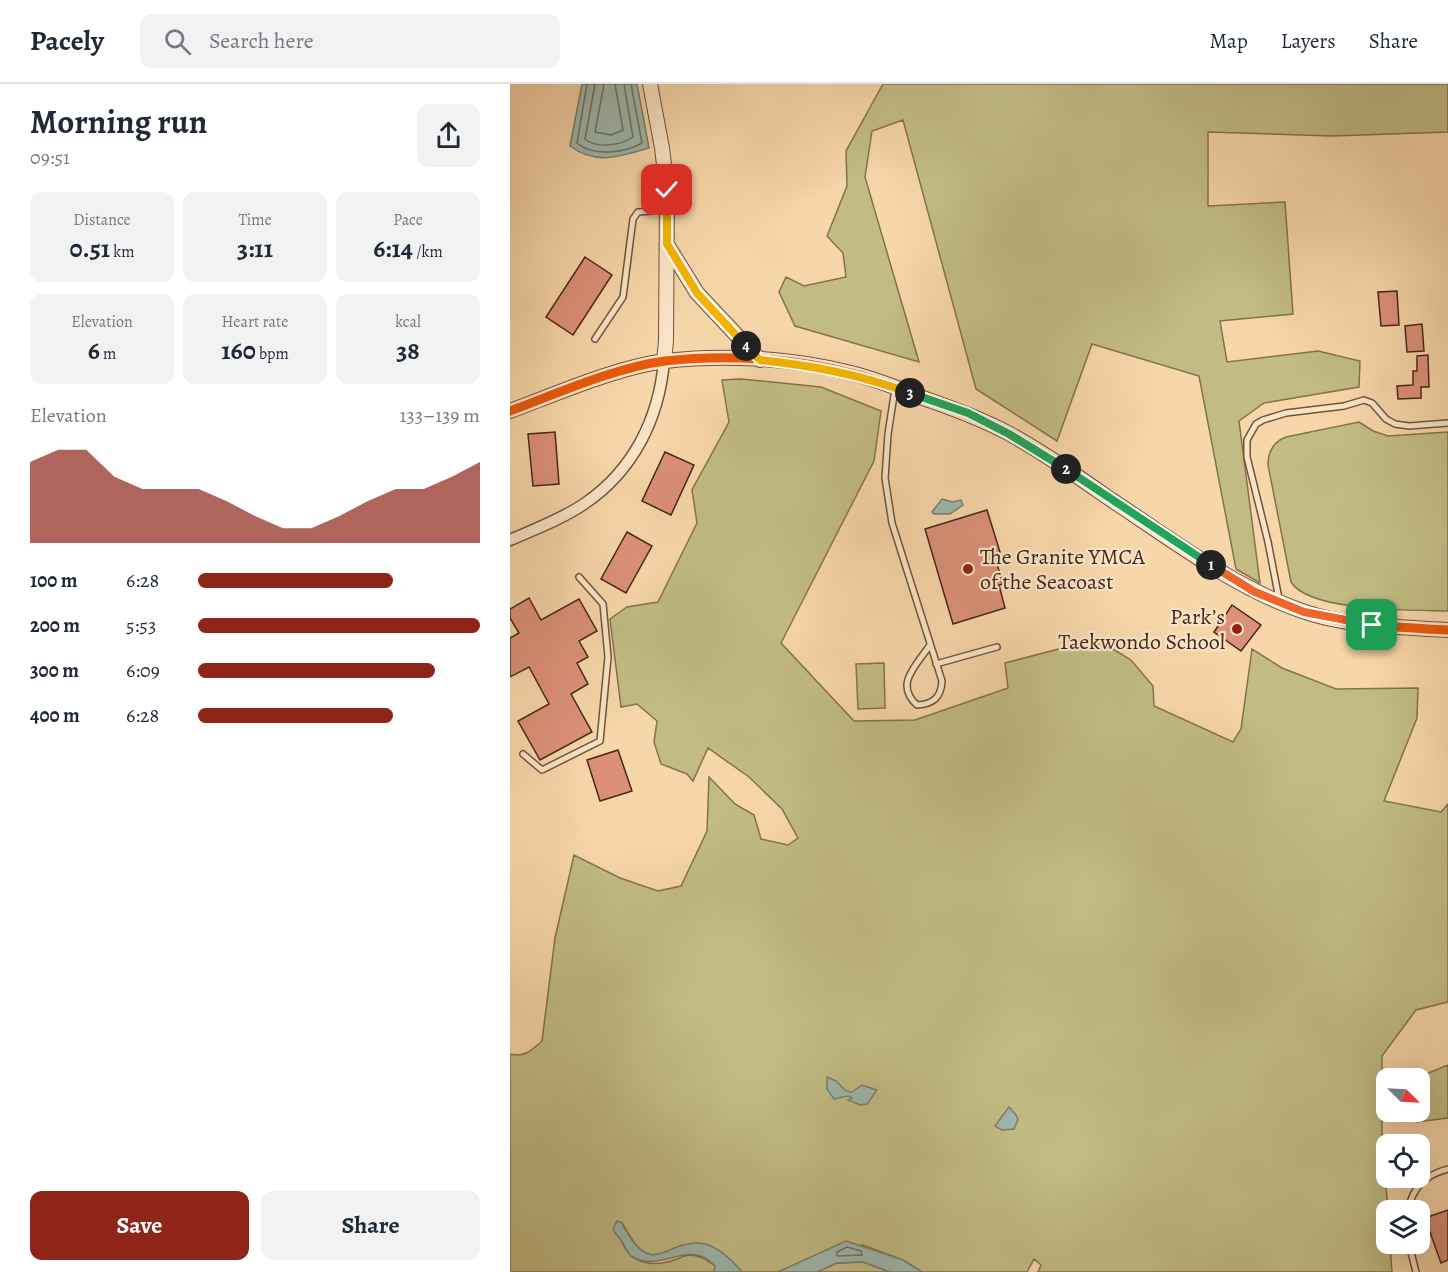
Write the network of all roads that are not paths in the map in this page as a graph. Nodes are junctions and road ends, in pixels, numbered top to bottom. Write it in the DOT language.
graph roads {
  1 [pos="650,84"];
  2 [pos="667,210"];
  3 [pos="667,244"];
  4 [pos="595,339"];
  5 [pos="760,360"];
  6 [pos="664,361"];
  7 [pos="895,387"];
  8 [pos="510,411"];
  9 [pos="1448,423"];
  10 [pos="510,540"];
  11 [pos="579,577"];
  12 [pos="1280,603"];
  13 [pos="1448,630"];
  14 [pos="930,645"];
  15 [pos="997,647"];
  16 [pos="936,664"];
  17 [pos="523,754"];
  18 [pos="1448,1169"];
  19 [pos="1412,1200"];
  20 [pos="1412,1254"];
  21 [pos="1416,1272"];
  1 -- 2 [label="street"];
  2 -- 3 [label="street"];
  2 -- 4 [label="lane"];
  3 -- 5 [label="street"];
  3 -- 6 [label="street"];
  5 -- 6 [label="street"];
  5 -- 7 [label="street"];
  6 -- 8 [label="street"];
  6 -- 10 [label="street"];
  7 -- 12 [label="street"];
  7 -- 14 [label="lane"];
  9 -- 12 [label="lane"];
  11 -- 17 [label="lane"];
  12 -- 13 [label="street"];
  14 -- 16 [label="lane"];
  14 -- 16 [label="lane"];
  15 -- 16 [label="lane"];
  18 -- 19 [label="lane"];
  20 -- 21 [label="lane"];
}
